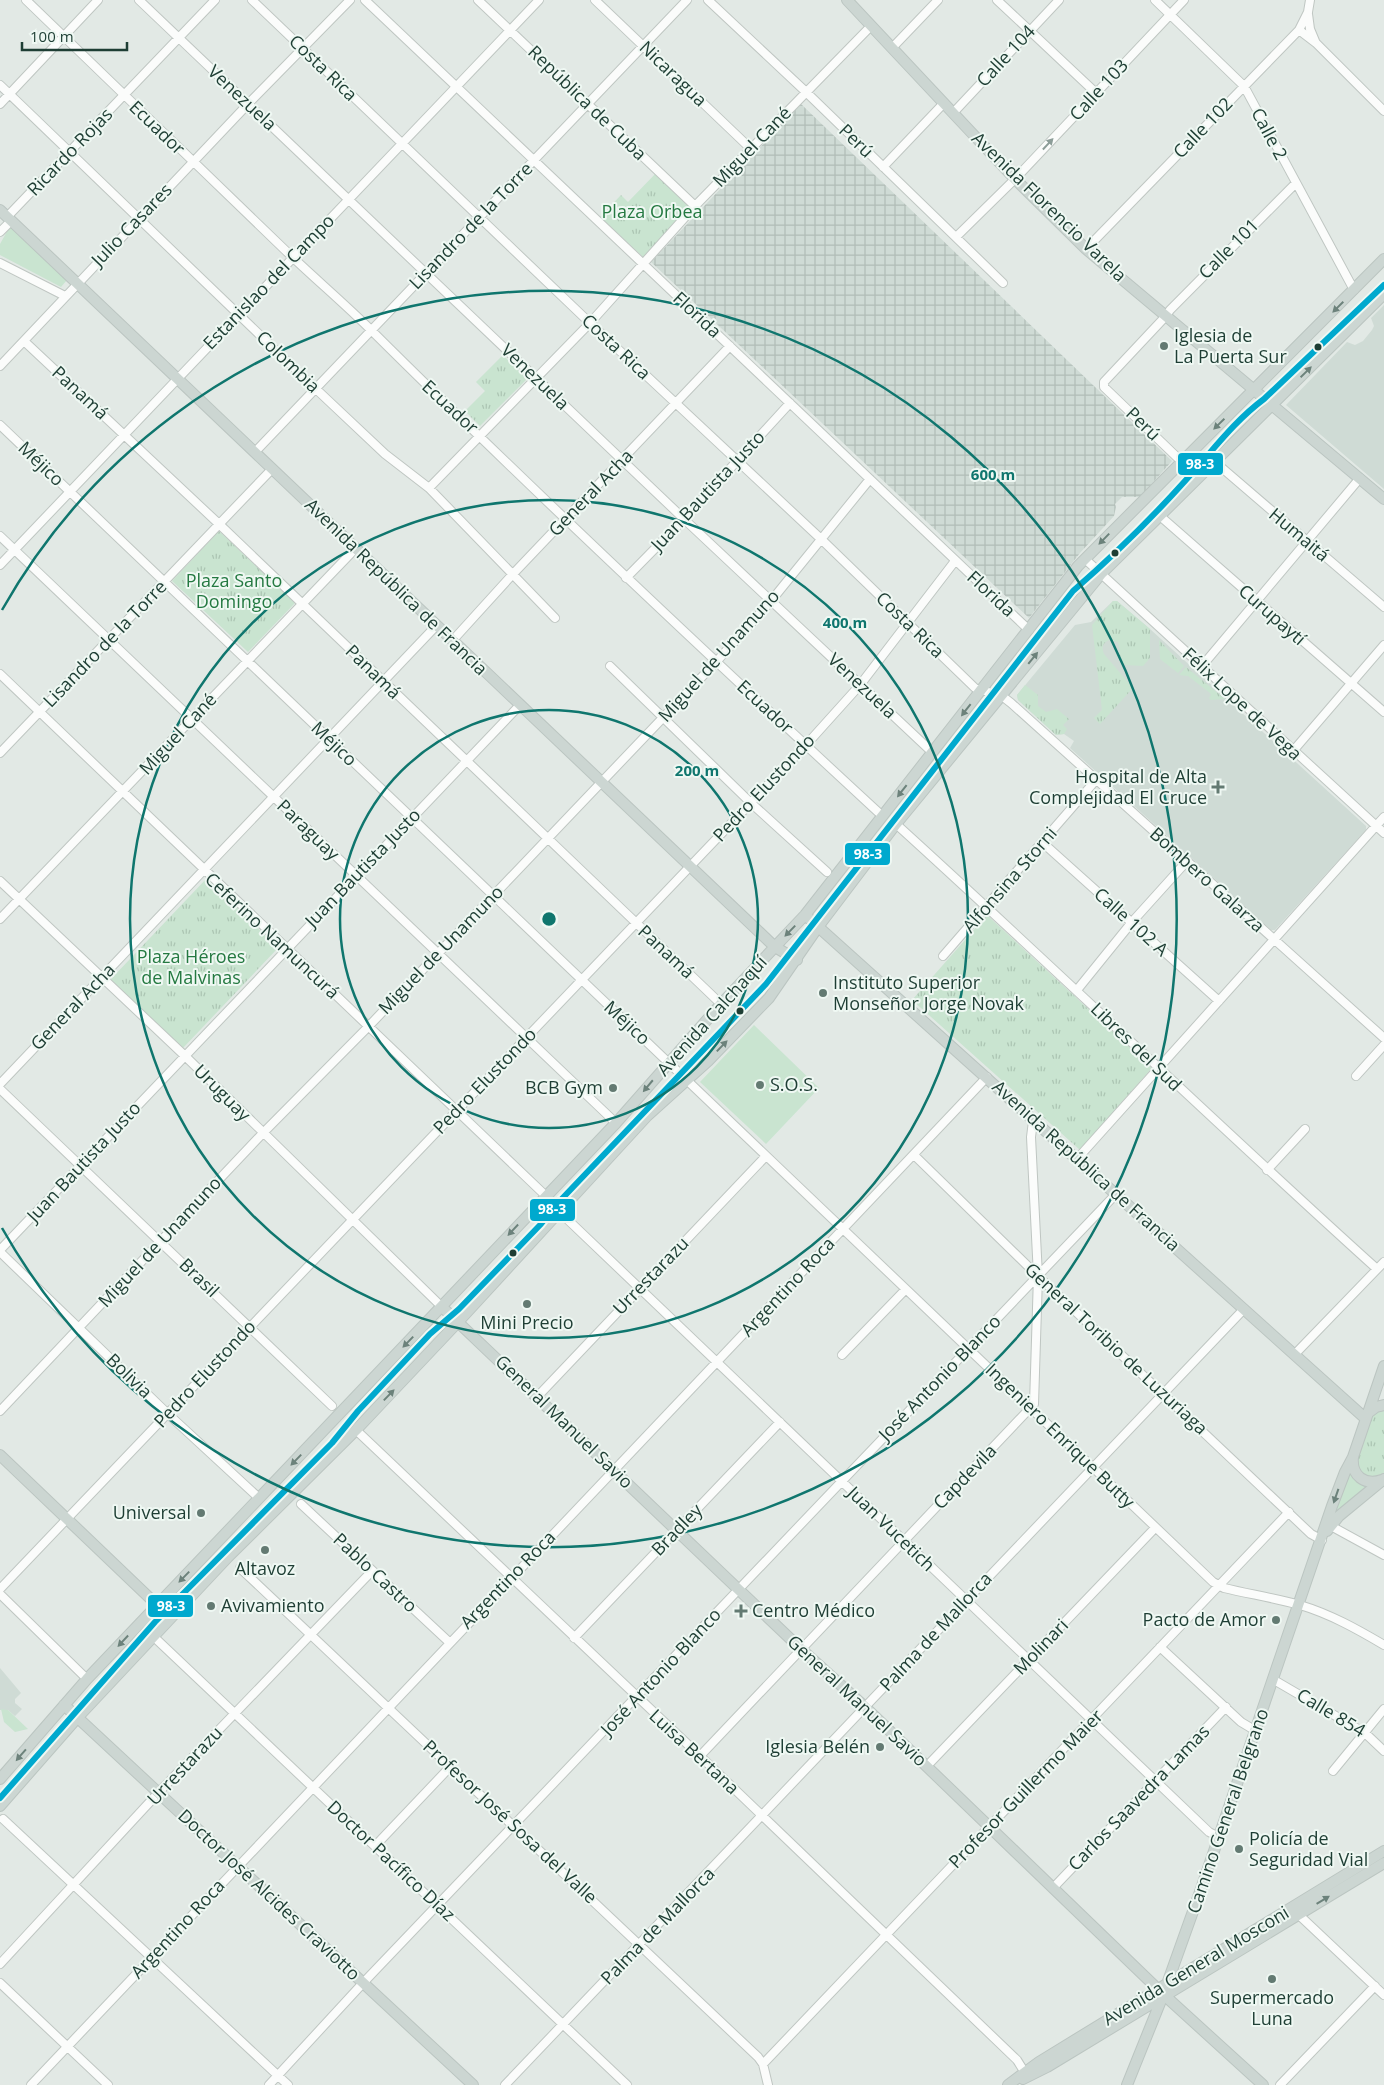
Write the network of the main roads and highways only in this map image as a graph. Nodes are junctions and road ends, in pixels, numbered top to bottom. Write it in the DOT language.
graph roads {
  1 [pos="847,0"];
  2 [pos="6,216"];
  3 [pos="1384,260"];
  4 [pos="1384,294"];
  5 [pos="1255,391"];
  6 [pos="1268,402"];
  7 [pos="1384,499"];
  8 [pos="805,915"];
  9 [pos="818,927"];
  10 [pos="775,947"];
  11 [pos="797,960"];
  12 [pos="442,1307"];
  13 [pos="458,1322"];
  14 [pos="1384,1366"];
  15 [pos="1384,1405"];
  16 [pos="1367,1416"];
  17 [pos="0,1455"];
  18 [pos="1352,1457"];
  19 [pos="1384,1479"];
  20 [pos="1322,1538"];
  21 [pos="157,1605"];
  22 [pos="169,1615"];
  23 [pos="114,1679"];
  24 [pos="64,1705"];
  25 [pos="78,1717"];
  26 [pos="38,1734"];
  27 [pos="53,1746"];
  28 [pos="0,1779"];
  29 [pos="0,1806"];
  30 [pos="2,1816"];
  31 [pos="1384,1851"];
  32 [pos="1383,1865"];
  33 [pos="1163,1992"];
  34 [pos="473,2085"];
  35 [pos="1010,2085"];
  36 [pos="1127,2085"];
  37 [pos="1263,2085"];
  1 -- 5 [label="main road, Avenida Florencio Varela"];
  2 -- 10 [label="main road, Avenida República de Francia"];
  3 -- 5 [label="main road, Avenida Calchaquí, one-way"];
  6 -- 4 [label="main road, Avenida Calchaquí, one-way"];
  5 -- 6 [label="main road, Avenida Florencio Varela"];
  5 -- 8 [label="main road, Avenida Calchaquí, one-way"];
  6 -- 7 [label="main road, Avenida Florencio Varela"];
  9 -- 6 [label="main road, Avenida Calchaquí, one-way"];
  8 -- 9 [label="main road, Avenida República de Francia"];
  8 -- 10 [label="main road, Avenida Calchaquí, one-way"];
  9 -- 11 [label="main road, Avenida Calchaquí"];
  9 -- 16 [label="main road, Avenida República de Francia"];
  10 -- 11 [label="main road, Avenida República de Francia"];
  10 -- 12 [label="main road, Avenida Calchaquí, one-way"];
  13 -- 11 [label="main road, Avenida Calchaquí, one-way"];
  12 -- 13 [label="main road, General Manuel Savio"];
  12 -- 21 [label="main road, Avenida Calchaquí, one-way"];
  22 -- 13 [label="main road, Avenida Calchaquí, one-way"];
  13 -- 33 [label="main road, General Manuel Savio"];
  14 -- 16 [label="main road, Camino General Belgrano"];
  15 -- 16 [label="main road"];
  16 -- 18 [label="main road, Camino General Belgrano"];
  17 -- 21 [label="main road"];
  18 -- 19 [label="main road"];
  18 -- 20 [label="main road, Camino General Belgrano, one-way"];
  19 -- 20 [label="main road, Camino General Belgrano"];
  20 -- 33 [label="main road, Camino General Belgrano"];
  21 -- 24 [label="main road, Avenida Calchaquí, one-way"];
  22 -- 23 [label="main road"];
  22 -- 23 [label="main road, Avenida Calchaquí"];
  23 -- 25 [label="main road, Avenida Calchaquí"];
  24 -- 25 [label="main road, Doctor José Alcides Craviotto"];
  24 -- 26 [label="main road, Avenida Calchaquí"];
  25 -- 27 [label="main road, Avenida Calchaquí"];
  25 -- 34 [label="main road, Doctor José Alcides Craviotto"];
  26 -- 27 [label="main road"];
  26 -- 28 [label="main road, Avenida Calchaquí, one-way"];
  27 -- 29 [label="main road, Avenida Calchaquí"];
  27 -- 30 [label="main road"];
  31 -- 33 [label="main road, Avenida General Mosconi"];
  33 -- 32 [label="main road, Avenida General Mosconi, one-way"];
  33 -- 35 [label="main road, Avenida General Mosconi"];
  33 -- 36 [label="main road, Camino General Belgrano"];
  33 -- 37 [label="main road, General Manuel Savio"];
}
